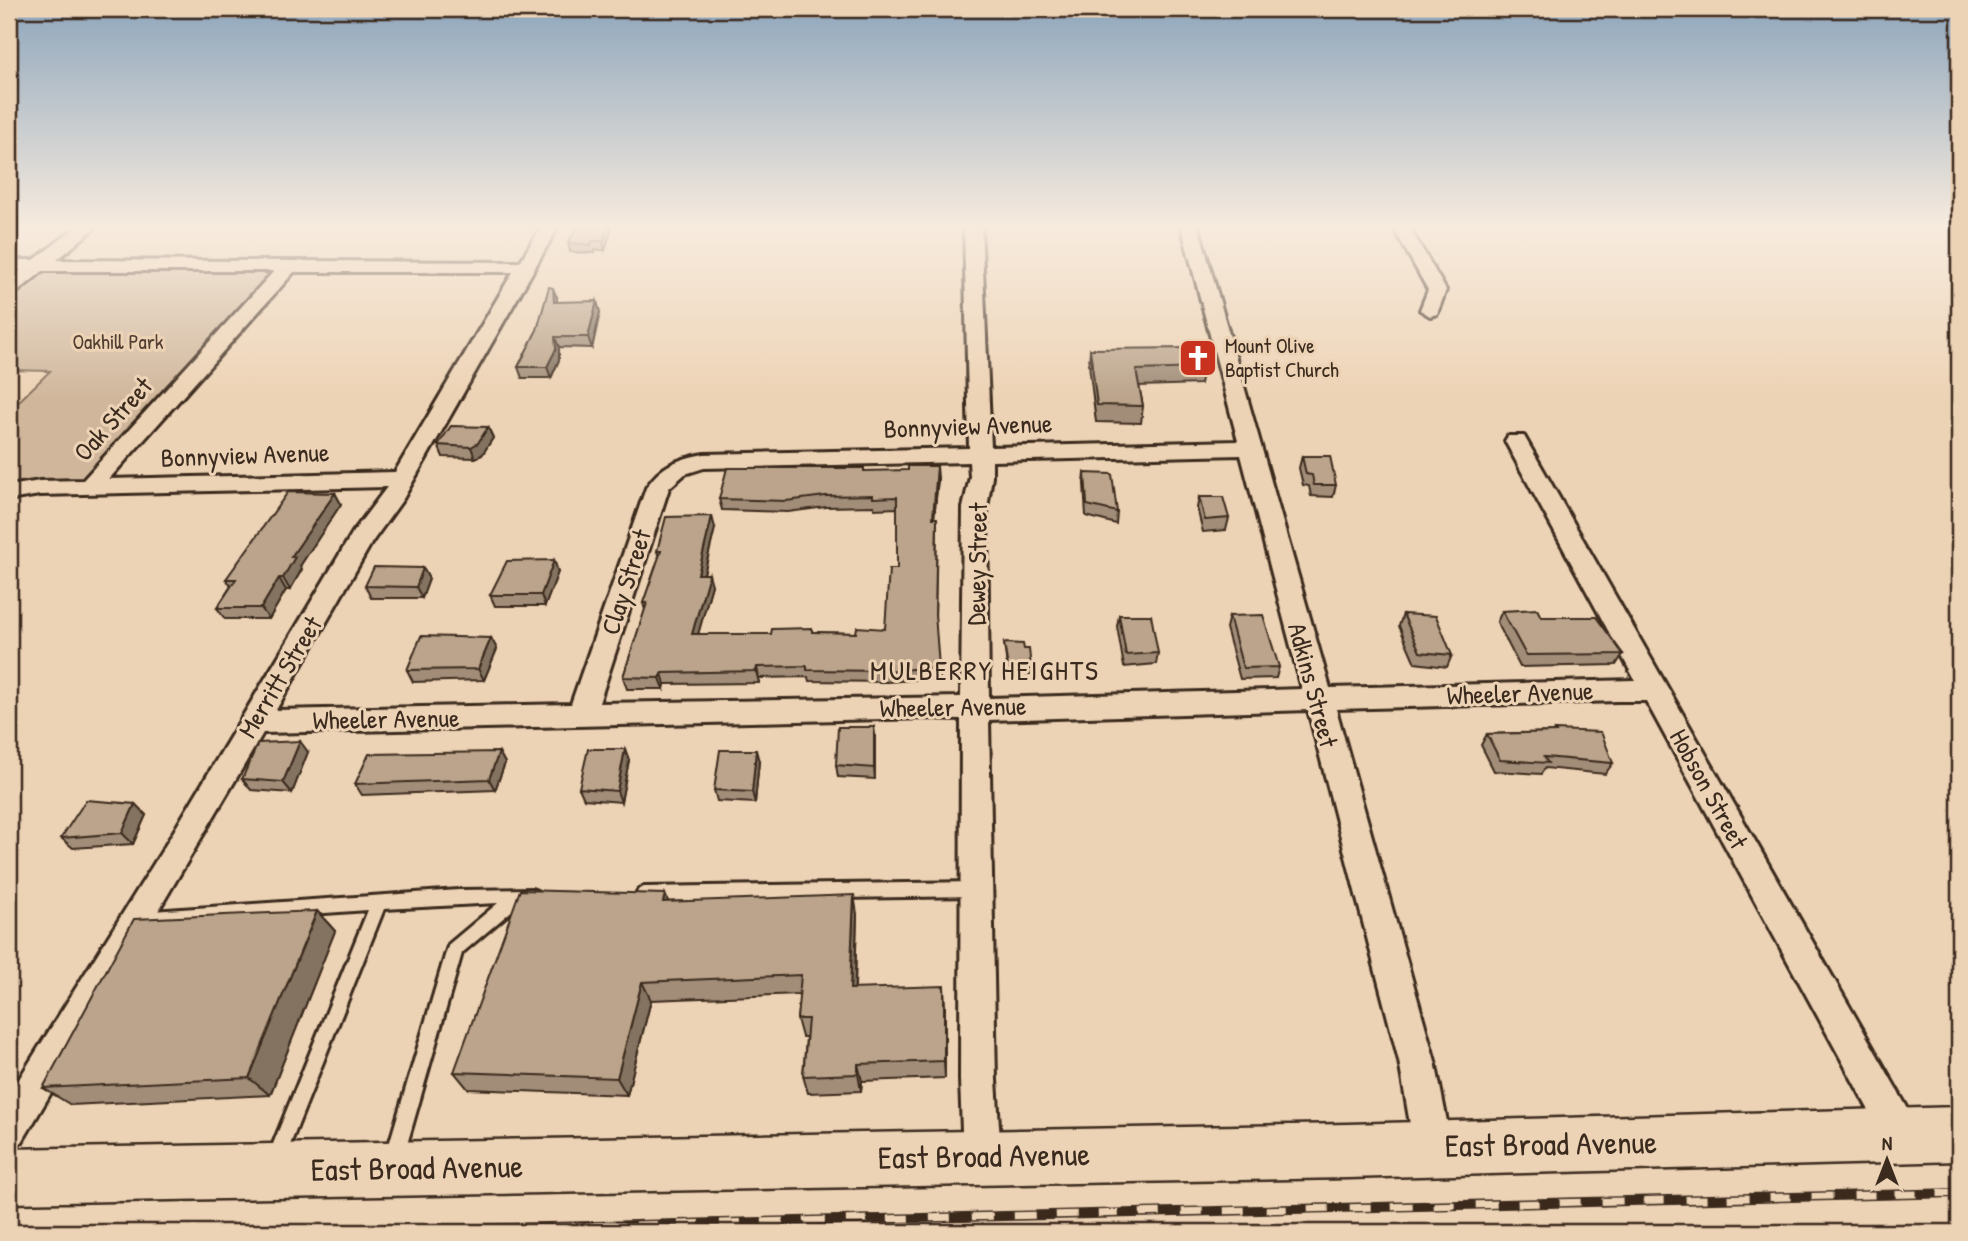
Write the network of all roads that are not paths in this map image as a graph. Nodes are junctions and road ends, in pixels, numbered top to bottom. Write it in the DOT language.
graph roads {
  1 [pos="274,283"];
  2 [pos="516,283"];
  3 [pos="974,283"];
  4 [pos="1206,283"];
  5 [pos="1433,283"];
  6 [pos="1430,310"];
  7 [pos="1516,441"];
  8 [pos="1250,448"];
  9 [pos="980,453"];
  10 [pos="688,464"];
  11 [pos="402,479"];
  12 [pos="89,487"];
  13 [pos="9,493"];
  14 [pos="1654,691"];
  15 [pos="1317,699"];
  16 [pos="977,709"];
  17 [pos="581,715"];
  18 [pos="253,722"];
  19 [pos="977,890"];
  20 [pos="629,894"];
  21 [pos="545,895"];
  22 [pos="518,896"];
  23 [pos="379,902"];
  24 [pos="137,919"];
  25 [pos="9,1129"];
  26 [pos="1959,1134"];
  27 [pos="1903,1136"];
  28 [pos="1433,1147"];
  29 [pos="982,1156"];
  30 [pos="391,1169"];
  31 [pos="271,1172"];
  32 [pos="9,1176"];
  1 -- 12 [label="street, Oak Street"];
  2 -- 11 [label="street, Merritt Street"];
  3 -- 9 [label="street, Dewey Street"];
  4 -- 8 [label="street, Adkins Street"];
  5 -- 6 [label="street"];
  7 -- 14 [label="street, Hobson Street"];
  8 -- 9 [label="street, Bonnyview Avenue"];
  8 -- 15 [label="street, Adkins Street"];
  9 -- 10 [label="street, Bonnyview Avenue"];
  9 -- 16 [label="street, Dewey Street"];
  10 -- 17 [label="street, Clay Street"];
  11 -- 12 [label="street, Bonnyview Avenue"];
  11 -- 18 [label="street, Merritt Street"];
  12 -- 13 [label="street, Oak Street"];
  14 -- 15 [label="street, Wheeler Avenue"];
  14 -- 27 [label="street, Hobson Street"];
  15 -- 16 [label="street, Wheeler Avenue"];
  15 -- 28 [label="street, Adkins Street"];
  16 -- 17 [label="street, Wheeler Avenue"];
  16 -- 19 [label="street, Dewey Street"];
  17 -- 18 [label="street, Wheeler Avenue"];
  18 -- 24 [label="street, Merritt Street"];
  19 -- 20 [label="lane"];
  19 -- 29 [label="street, Dewey Street"];
  21 -- 22 [label="lane"];
  22 -- 23 [label="lane"];
  22 -- 30 [label="lane"];
  23 -- 24 [label="lane"];
  23 -- 31 [label="lane"];
  24 -- 25 [label="street, Merritt Street"];
  26 -- 27 [label="main road, East Broad Avenue"];
  27 -- 28 [label="main road, East Broad Avenue"];
  28 -- 29 [label="main road, East Broad Avenue"];
  29 -- 30 [label="main road, East Broad Avenue"];
  30 -- 31 [label="main road, East Broad Avenue"];
  31 -- 32 [label="main road, East Broad Avenue"];
}
